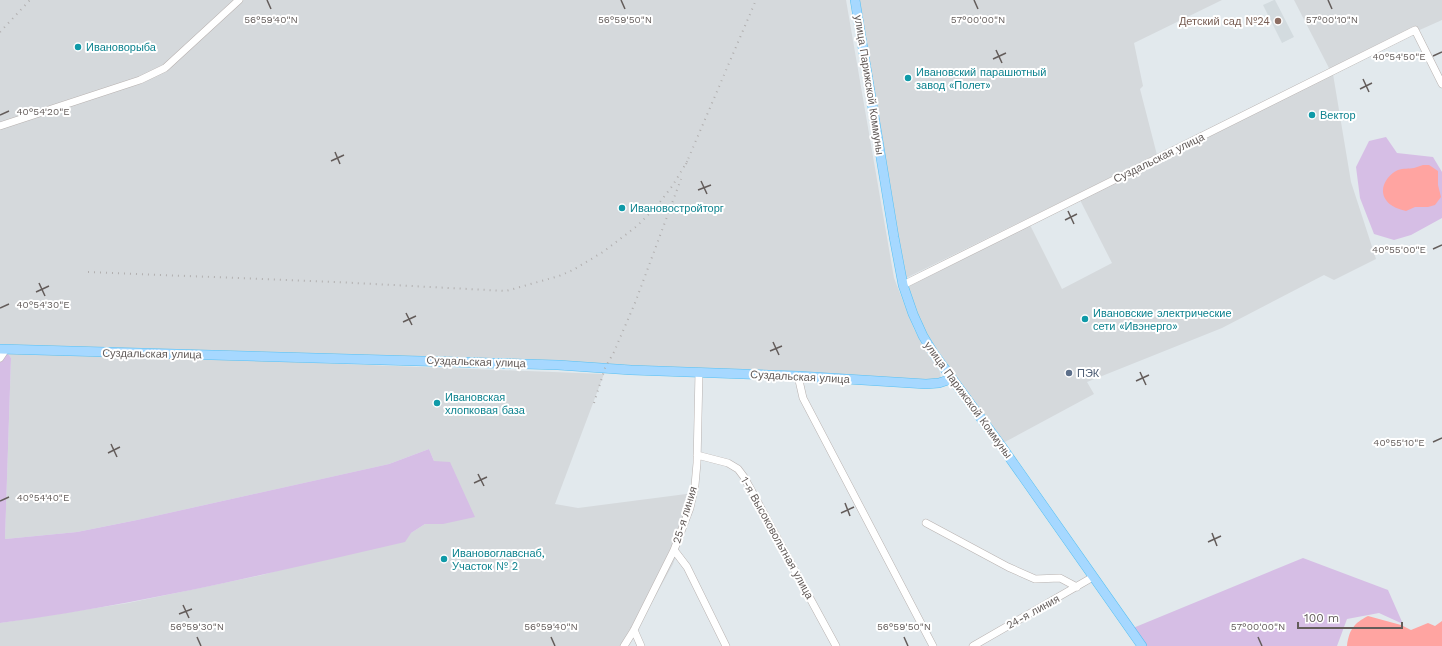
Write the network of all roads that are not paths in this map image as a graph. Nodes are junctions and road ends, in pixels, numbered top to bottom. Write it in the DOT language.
graph roads {
  1 [pos="239,0"];
  2 [pos="855,0"];
  3 [pos="1442,84"];
  4 [pos="0,126"];
  5 [pos="903,285"];
  6 [pos="3,349"];
  7 [pos="0,358"];
  8 [pos="699,372"];
  9 [pos="798,376"];
  10 [pos="951,379"];
  11 [pos="697,455"];
  12 [pos="926,523"];
  13 [pos="674,550"];
  14 [pos="1093,577"];
  15 [pos="1077,587"];
  16 [pos="634,630"];
  17 [pos="624,646"];
  18 [pos="641,646"];
  19 [pos="726,646"];
  20 [pos="836,646"];
  21 [pos="933,646"];
  22 [pos="973,646"];
  23 [pos="1142,646"];
  1 -- 4 [label="street"];
  2 -- 5 [label="main road, улица Парижской Коммуны"];
  3 -- 5 [label="street, Суздальская улица"];
  5 -- 10 [label="main road, улица Парижской Коммуны"];
  6 -- 7 [label="street"];
  6 -- 8 [label="main road, Суздальская улица"];
  8 -- 9 [label="main road, Суздальская улица"];
  8 -- 11 [label="street, 25-я линия"];
  9 -- 10 [label="main road, Суздальская улица"];
  9 -- 21 [label="street"];
  10 -- 14 [label="main road, улица Парижской Коммуны"];
  11 -- 13 [label="street, 25-я линия"];
  11 -- 20 [label="street, 1-я Высоковольтная улица"];
  12 -- 15 [label="street"];
  13 -- 16 [label="street, 25-я линия"];
  13 -- 19 [label="street"];
  14 -- 15 [label="street, 24-я линия"];
  14 -- 23 [label="main road, улица Парижской Коммуны"];
  15 -- 22 [label="street, 24-я линия"];
  16 -- 17 [label="street, 25-я линия"];
  16 -- 18 [label="street"];
}
